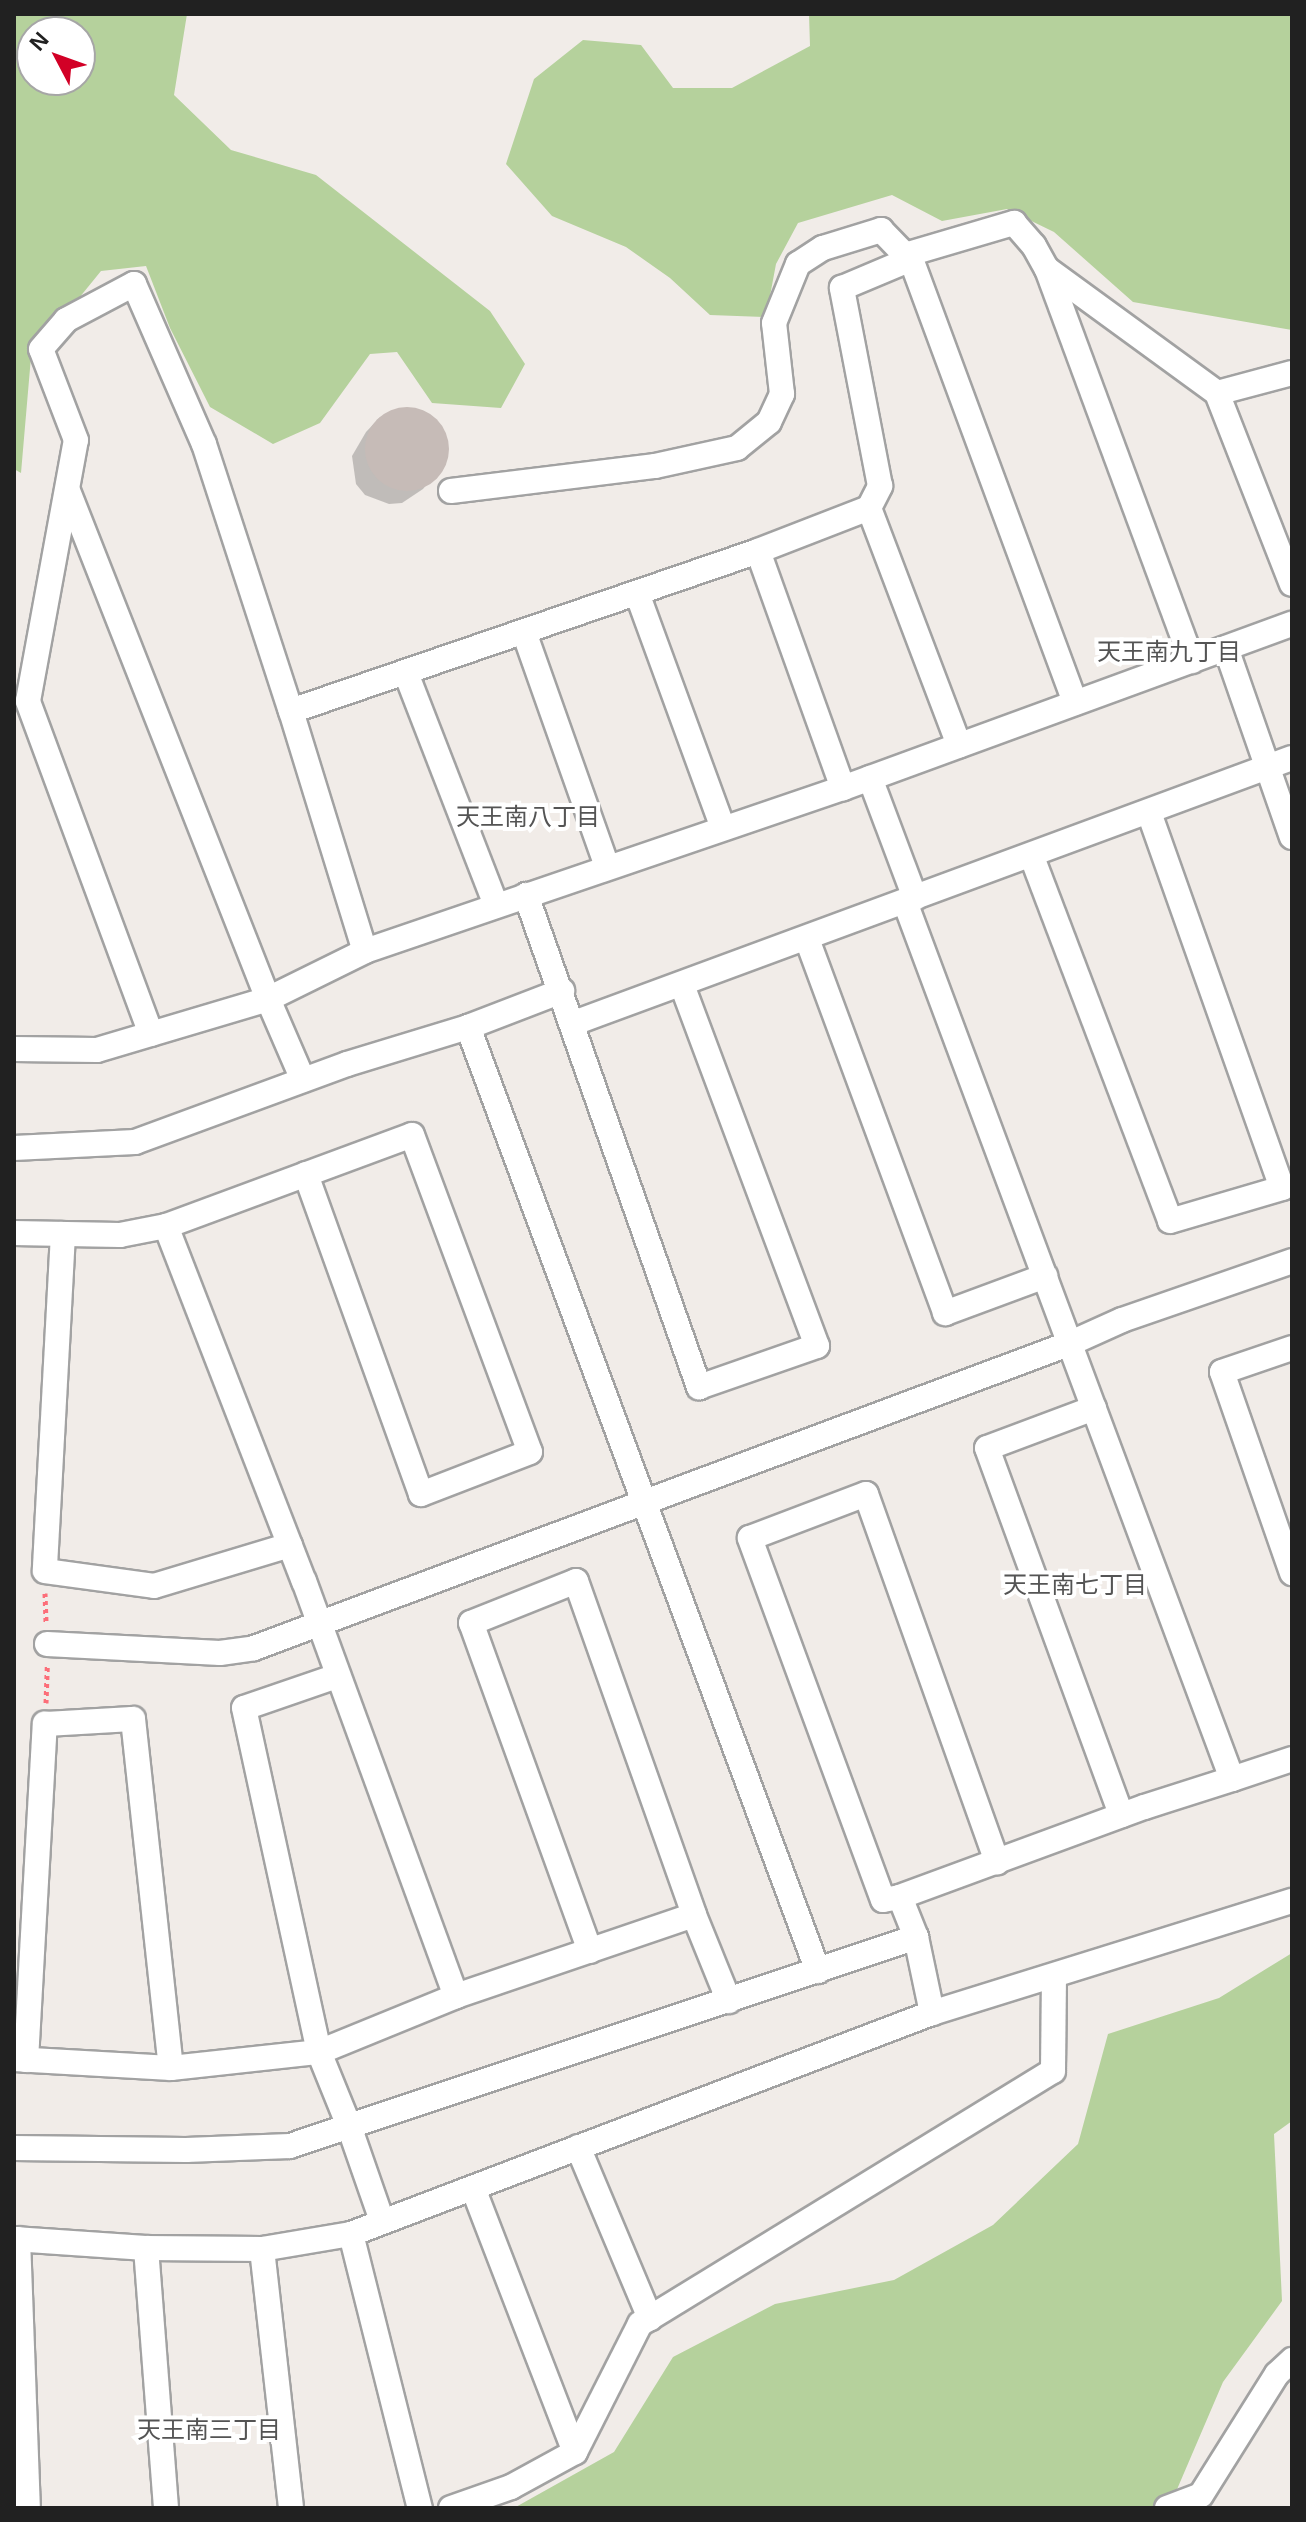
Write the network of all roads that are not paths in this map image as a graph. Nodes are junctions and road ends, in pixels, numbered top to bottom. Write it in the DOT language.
graph roads {
  1 [pos="908,257"];
  2 [pos="1047,269"];
  3 [pos="1292,373"];
  4 [pos="1217,393"];
  5 [pos="68,489"];
  6 [pos="451,491"];
  7 [pos="869,508"];
  8 [pos="758,551"];
  9 [pos="1292,584"];
  10 [pos="637,593"];
  11 [pos="1292,624"];
  12 [pos="524,632"];
  13 [pos="1226,648"];
  14 [pos="1192,661"];
  15 [pos="406,673"];
  16 [pos="1075,703"];
  17 [pos="291,711"];
  18 [pos="959,745"];
  19 [pos="1292,758"];
  20 [pos="1266,767"];
  21 [pos="870,778"];
  22 [pos="843,788"];
  23 [pos="1149,812"];
  24 [pos="723,828"];
  25 [pos="1292,837"];
  26 [pos="1032,857"];
  27 [pos="607,867"];
  28 [pos="526,895"];
  29 [pos="910,900"];
  30 [pos="496,905"];
  31 [pos="807,939"];
  32 [pos="365,951"];
  33 [pos="682,984"];
  34 [pos="562,991"];
  35 [pos="268,999"];
  36 [pos="574,1023"];
  37 [pos="468,1027"];
  38 [pos="151,1034"];
  39 [pos="14,1049"];
  40 [pos="303,1080"];
  41 [pos="14,1148"];
  42 [pos="306,1174"];
  43 [pos="166,1226"];
  44 [pos="14,1233"];
  45 [pos="63,1234"];
  46 [pos="1292,1261"];
  47 [pos="1045,1276"];
  48 [pos="1071,1343"];
  49 [pos="1292,1348"];
  50 [pos="1094,1408"];
  51 [pos="643,1501"];
  52 [pos="290,1545"];
  53 [pos="1292,1573"];
  54 [pos="318,1625"];
  55 [pos="47,1644"];
  56 [pos="337,1676"];
  57 [pos="1292,1759"];
  58 [pos="1232,1779"];
  59 [pos="1121,1815"];
  60 [pos="997,1862"];
  61 [pos="900,1897"];
  62 [pos="1292,1901"];
  63 [pos="694,1915"];
  64 [pos="916,1937"];
  65 [pos="590,1951"];
  66 [pos="818,1971"];
  67 [pos="1054,1978"];
  68 [pos="456,1996"];
  69 [pos="729,2001"];
  70 [pos="932,2013"];
  71 [pos="319,2052"];
  72 [pos="20,2060"];
  73 [pos="171,2068"];
  74 [pos="349,2126"];
  75 [pos="578,2147"];
  76 [pos="14,2148"];
  77 [pos="473,2188"];
  78 [pos="382,2221"];
  79 [pos="351,2234"];
  80 [pos="16,2239"];
  81 [pos="146,2248"];
  82 [pos="262,2249"];
  83 [pos="650,2318"];
  84 [pos="1292,2360"];
  85 [pos="575,2452"];
  86 [pos="28,2508"];
  87 [pos="166,2508"];
  88 [pos="291,2508"];
  89 [pos="420,2508"];
  90 [pos="451,2508"];
  91 [pos="1167,2508"];
  1 -- 2 [label="street"];
  1 -- 6 [label="street"];
  1 -- 7 [label="street"];
  1 -- 16 [label="street"];
  2 -- 4 [label="street"];
  2 -- 14 [label="street"];
  3 -- 4 [label="street"];
  4 -- 9 [label="street"];
  5 -- 17 [label="street"];
  5 -- 35 [label="street"];
  5 -- 38 [label="street"];
  7 -- 8 [label="street"];
  7 -- 18 [label="street"];
  8 -- 10 [label="street"];
  8 -- 22 [label="street"];
  10 -- 12 [label="street"];
  10 -- 24 [label="street"];
  11 -- 13 [label="street"];
  12 -- 15 [label="street"];
  12 -- 27 [label="street"];
  13 -- 14 [label="street"];
  13 -- 20 [label="street"];
  14 -- 16 [label="street"];
  15 -- 17 [label="street"];
  15 -- 30 [label="street"];
  16 -- 18 [label="street"];
  17 -- 32 [label="street"];
  18 -- 21 [label="street"];
  19 -- 20 [label="street"];
  20 -- 23 [label="street"];
  20 -- 25 [label="street"];
  21 -- 22 [label="street"];
  21 -- 29 [label="street"];
  22 -- 24 [label="street"];
  23 -- 26 [label="street"];
  23 -- 26 [label="street"];
  24 -- 27 [label="street"];
  26 -- 29 [label="street"];
  27 -- 28 [label="street"];
  28 -- 30 [label="street"];
  28 -- 34 [label="street"];
  29 -- 31 [label="street"];
  29 -- 47 [label="street"];
  30 -- 32 [label="street"];
  31 -- 33 [label="street"];
  31 -- 47 [label="street"];
  32 -- 35 [label="street"];
  33 -- 36 [label="street"];
  33 -- 36 [label="street"];
  34 -- 36 [label="street"];
  34 -- 37 [label="street"];
  35 -- 38 [label="street"];
  35 -- 40 [label="street"];
  37 -- 40 [label="street"];
  37 -- 51 [label="street"];
  38 -- 39 [label="street"];
  40 -- 41 [label="street"];
  42 -- 42 [label="street"];
  42 -- 43 [label="street"];
  43 -- 45 [label="street"];
  43 -- 52 [label="street"];
  44 -- 45 [label="street"];
  45 -- 52 [label="street"];
  46 -- 48 [label="street"];
  47 -- 48 [label="street"];
  48 -- 50 [label="street"];
  48 -- 51 [label="street"];
  49 -- 53 [label="street"];
  50 -- 58 [label="street"];
  50 -- 59 [label="street"];
  51 -- 54 [label="street"];
  51 -- 66 [label="street"];
  52 -- 54 [label="street"];
  54 -- 55 [label="street"];
  54 -- 56 [label="street"];
  56 -- 68 [label="street"];
  56 -- 71 [label="street"];
  57 -- 58 [label="street"];
  58 -- 59 [label="street"];
  59 -- 60 [label="street"];
  60 -- 61 [label="street"];
  60 -- 61 [label="street"];
  61 -- 64 [label="street"];
  62 -- 67 [label="street"];
  63 -- 65 [label="street"];
  63 -- 65 [label="street"];
  63 -- 69 [label="street"];
  64 -- 66 [label="street"];
  64 -- 70 [label="street"];
  65 -- 68 [label="street"];
  66 -- 69 [label="street"];
  67 -- 70 [label="street"];
  67 -- 83 [label="street"];
  68 -- 71 [label="street"];
  69 -- 74 [label="street"];
  70 -- 75 [label="street"];
  71 -- 73 [label="street"];
  71 -- 74 [label="street"];
  72 -- 73 [label="street"];
  72 -- 73 [label="street"];
  74 -- 76 [label="street"];
  74 -- 78 [label="street"];
  75 -- 77 [label="street"];
  75 -- 83 [label="street"];
  77 -- 78 [label="street"];
  77 -- 85 [label="street"];
  78 -- 79 [label="street"];
  79 -- 82 [label="street"];
  79 -- 89 [label="street"];
  80 -- 81 [label="street"];
  80 -- 86 [label="street"];
  81 -- 82 [label="street"];
  81 -- 87 [label="street"];
  82 -- 88 [label="street"];
  83 -- 85 [label="street"];
  84 -- 91 [label="street"];
  85 -- 90 [label="street"];
}
